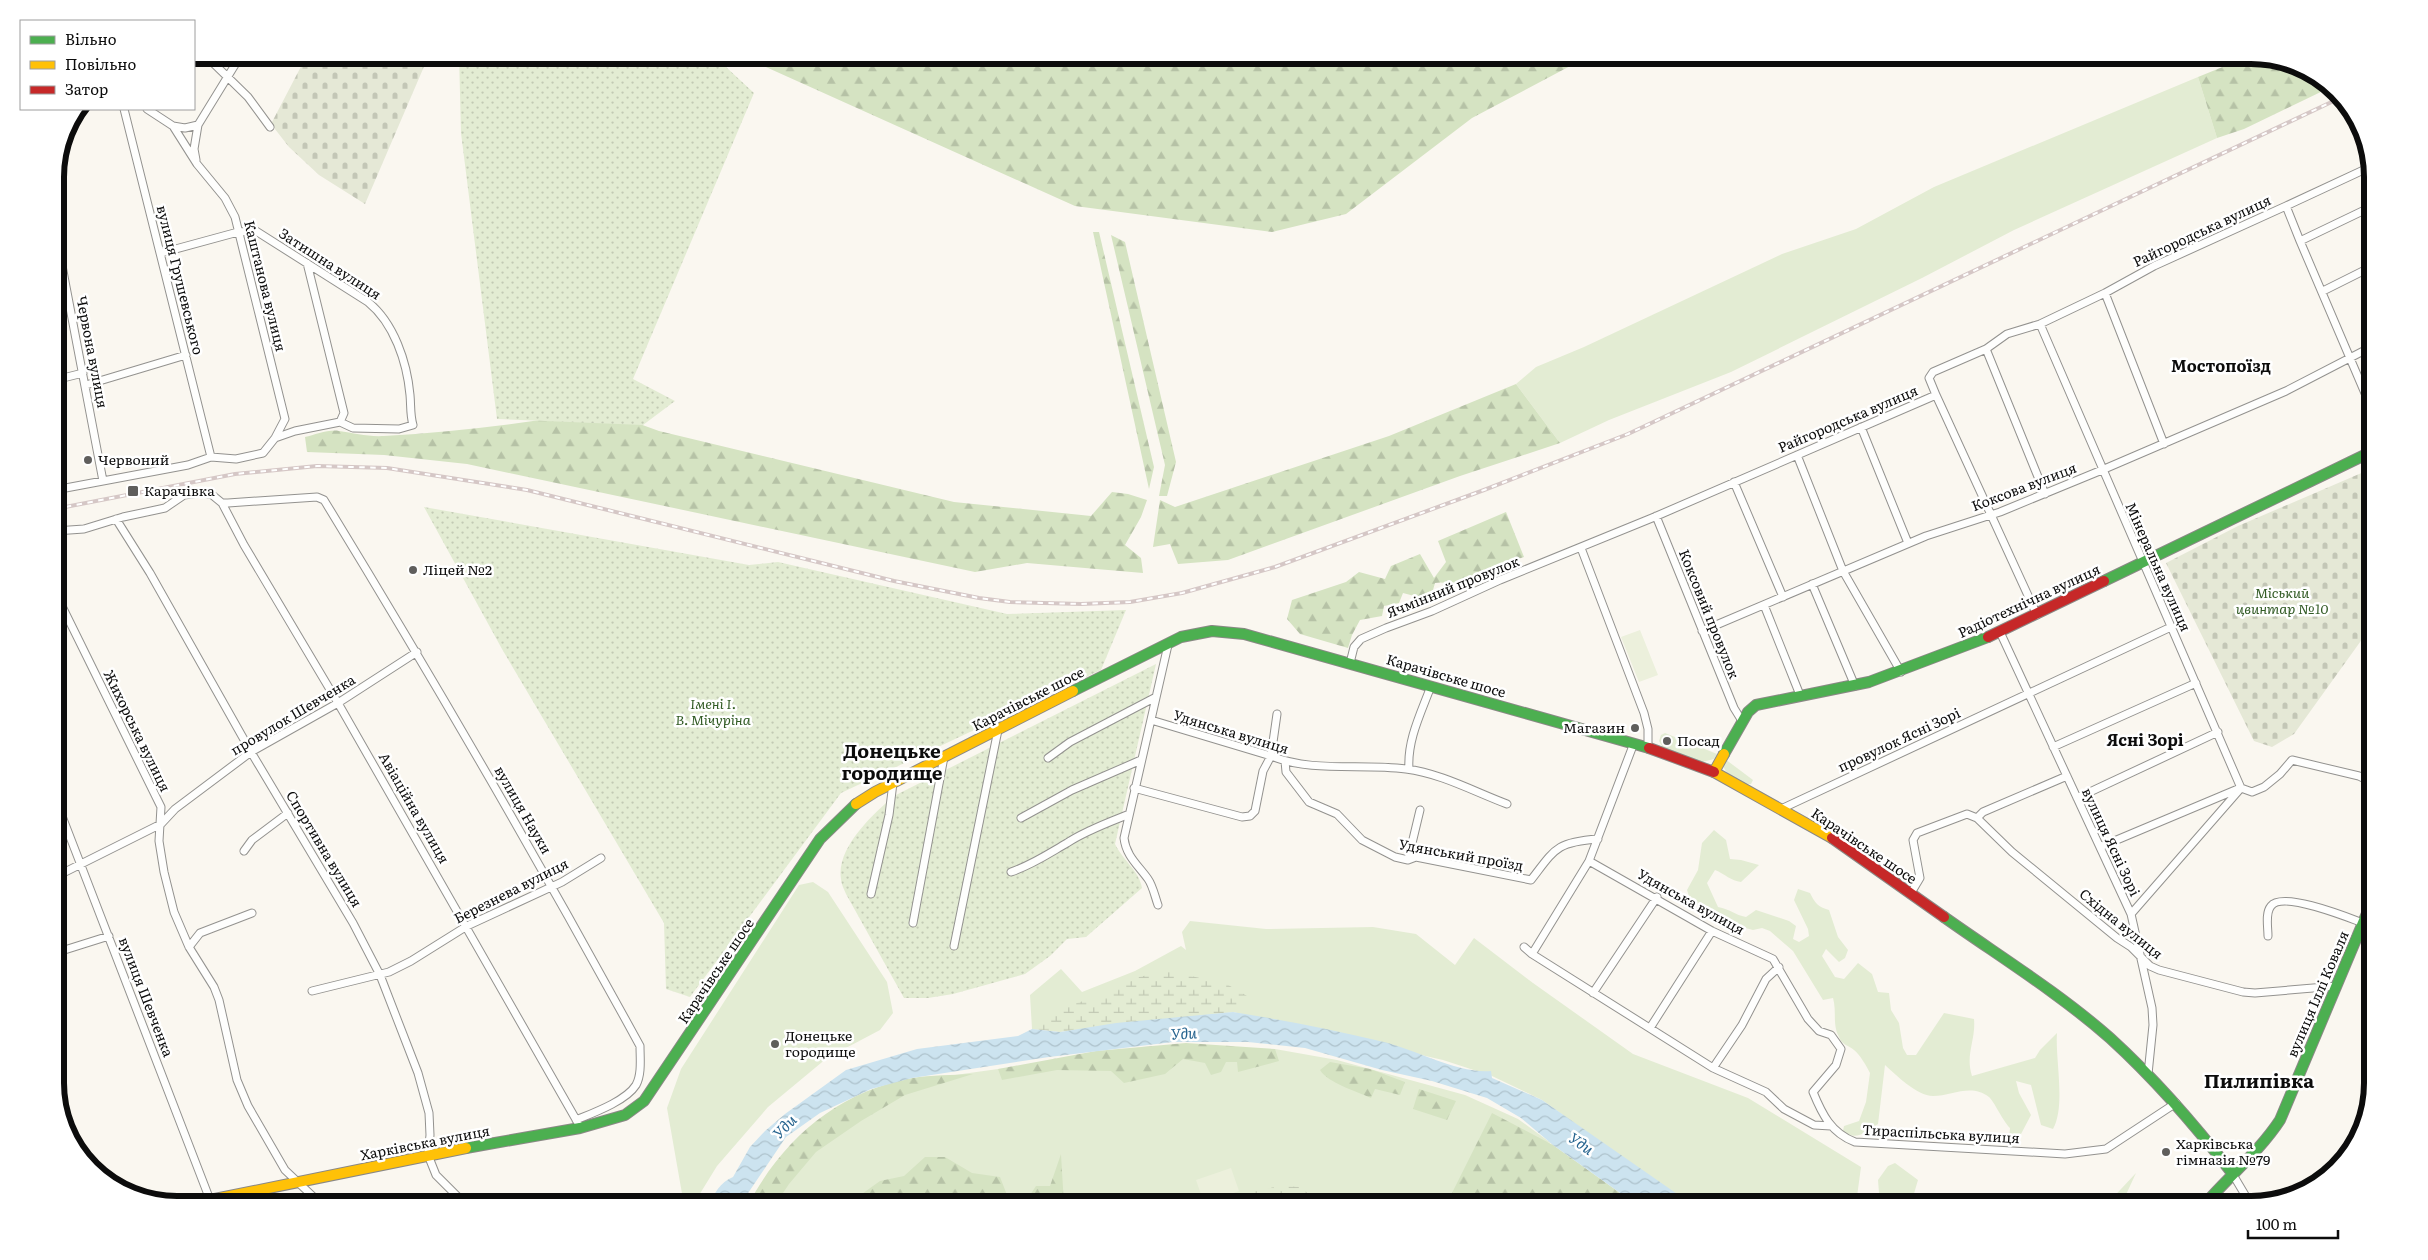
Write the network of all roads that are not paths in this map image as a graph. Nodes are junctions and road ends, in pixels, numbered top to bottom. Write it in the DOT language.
graph roads {
  1 [pos="215,64"];
  2 [pos="236,64"];
  3 [pos="229,77"];
  4 [pos="124,110"];
  5 [pos="149,110"];
  6 [pos="198,125"];
  7 [pos="173,126"];
  8 [pos="270,127"];
  9 [pos="197,164"];
  10 [pos="2364,170"];
  11 [pos="2286,206"];
  12 [pos="2364,210"];
  13 [pos="238,232"];
  14 [pos="2300,241"];
  15 [pos="160,253"];
  16 [pos="307,263"];
  17 [pos="2364,270"];
  18 [pos="64,276"];
  19 [pos="2323,291"];
  20 [pos="2105,293"];
  21 [pos="2040,324"];
  22 [pos="1986,349"];
  23 [pos="2364,350"];
  24 [pos="186,355"];
  25 [pos="2350,357"];
  26 [pos="83,374"];
  27 [pos="64,378"];
  28 [pos="86,385"];
  29 [pos="2364,390"];
  30 [pos="1936,395"];
  31 [pos="340,422"];
  32 [pos="1861,427"];
  33 [pos="275,438"];
  34 [pos="2164,444"];
  35 [pos="1797,455"];
  36 [pos="2364,455"];
  37 [pos="210,457"];
  38 [pos="2102,470"];
  39 [pos="103,481"];
  40 [pos="1734,482"];
  41 [pos="64,488"];
  42 [pos="2045,494"];
  43 [pos="222,503"];
  44 [pos="1990,515"];
  45 [pos="1656,516"];
  46 [pos="116,519"];
  47 [pos="64,530"];
  48 [pos="1908,544"];
  49 [pos="1581,548"];
  50 [pos="2142,564"];
  51 [pos="1843,571"];
  52 [pos="1812,584"];
  53 [pos="1783,597"];
  54 [pos="1764,605"];
  55 [pos="64,610"];
  56 [pos="2037,615"];
  57 [pos="2171,627"];
  58 [pos="1702,631"];
  59 [pos="2000,632"];
  60 [pos="1168,645"];
  61 [pos="417,652"];
  62 [pos="1350,663"];
  63 [pos="1900,672"];
  64 [pos="2196,683"];
  65 [pos="1431,686"];
  66 [pos="1855,686"];
  67 [pos="2028,693"];
  68 [pos="1800,695"];
  69 [pos="1156,697"];
  70 [pos="338,703"];
  71 [pos="1277,714"];
  72 [pos="1151,720"];
  73 [pos="1742,721"];
  74 [pos="998,730"];
  75 [pos="2218,732"];
  76 [pos="1634,743"];
  77 [pos="2053,747"];
  78 [pos="1648,748"];
  79 [pos="251,752"];
  80 [pos="1271,756"];
  81 [pos="944,757"];
  82 [pos="1048,758"];
  83 [pos="1141,760"];
  84 [pos="1284,761"];
  85 [pos="1409,769"];
  86 [pos="1714,772"];
  87 [pos="2067,776"];
  88 [pos="2364,778"];
  89 [pos="893,783"];
  90 [pos="1134,788"];
  91 [pos="2241,788"];
  92 [pos="2077,798"];
  93 [pos="1507,804"];
  94 [pos="1781,809"];
  95 [pos="1420,810"];
  96 [pos="288,813"];
  97 [pos="1128,815"];
  98 [pos="1021,818"];
  99 [pos="1977,818"];
  100 [pos="64,820"];
  101 [pos="161,824"];
  102 [pos="1598,839"];
  103 [pos="2100,847"];
  104 [pos="244,851"];
  105 [pos="601,858"];
  106 [pos="1408,860"];
  107 [pos="1589,861"];
  108 [pos="82,864"];
  109 [pos="1011,872"];
  110 [pos="64,873"];
  111 [pos="552,886"];
  112 [pos="1911,893"];
  113 [pos="871,894"];
  114 [pos="1657,898"];
  115 [pos="1158,905"];
  116 [pos="252,913"];
  117 [pos="2131,914"];
  118 [pos="2364,918"];
  119 [pos="912,923"];
  120 [pos="467,926"];
  121 [pos="2364,926"];
  122 [pos="1712,930"];
  123 [pos="109,936"];
  124 [pos="2268,936"];
  125 [pos="954,946"];
  126 [pos="1524,947"];
  127 [pos="189,948"];
  128 [pos="64,950"];
  129 [pos="1532,954"];
  130 [pos="2143,961"];
  131 [pos="1779,967"];
  132 [pos="380,975"];
  133 [pos="2337,986"];
  134 [pos="312,990"];
  135 [pos="1593,993"];
  136 [pos="1650,1028"];
  137 [pos="1713,1068"];
  138 [pos="2148,1074"];
  139 [pos="657,1084"];
  140 [pos="2176,1104"];
  141 [pos="578,1124"];
  142 [pos="1831,1126"];
  143 [pos="428,1155"];
  144 [pos="2232,1174"];
  145 [pos="296,1182"];
  146 [pos="209,1196"];
  147 [pos="240,1196"];
  148 [pos="312,1196"];
  149 [pos="457,1196"];
  150 [pos="2212,1196"];
  151 [pos="2245,1196"];
  1 -- 3 [label="street"];
  2 -- 3 [label="street"];
  3 -- 6 [label="street"];
  3 -- 8 [label="street"];
  4 -- 15 [label="street, вулиця Грушевського"];
  5 -- 7 [label="street, Каштанова вулиця"];
  6 -- 7 [label="street"];
  6 -- 9 [label="street"];
  7 -- 9 [label="street, Каштанова вулиця"];
  9 -- 13 [label="street, Каштанова вулиця"];
  10 -- 11 [label="street, Райгородська вулиця"];
  11 -- 14 [label="street, Райгородська вулиця"];
  11 -- 20 [label="street, Райгородська вулиця"];
  12 -- 14 [label="street"];
  13 -- 15 [label="street, Затишна вулиця"];
  13 -- 16 [label="street, Затишна вулиця"];
  13 -- 33 [label="street, Каштанова вулиця"];
  14 -- 19 [label="street, Райгородська вулиця"];
  15 -- 24 [label="street, вулиця Грушевського"];
  16 -- 31 [label="street"];
  16 -- 31 [label="street, Затишна вулиця"];
  17 -- 19 [label="street"];
  18 -- 26 [label="street, Червона вулиця"];
  19 -- 25 [label="street, Райгородська вулиця"];
  20 -- 21 [label="street, Райгородська вулиця"];
  20 -- 34 [label="street"];
  21 -- 22 [label="street, Райгородська вулиця"];
  21 -- 38 [label="street, Мінеральна вулиця"];
  22 -- 30 [label="street, Райгородська вулиця"];
  22 -- 42 [label="street"];
  23 -- 25 [label="street, Коксова вулиця"];
  24 -- 28 [label="street"];
  24 -- 37 [label="street, вулиця Грушевського"];
  25 -- 29 [label="street, Райгородська вулиця"];
  25 -- 34 [label="street, Коксова вулиця"];
  26 -- 27 [label="street"];
  26 -- 28 [label="street, Червона вулиця"];
  28 -- 39 [label="street, Червона вулиця"];
  30 -- 32 [label="street, Райгородська вулиця"];
  30 -- 44 [label="street"];
  31 -- 33 [label="street"];
  32 -- 35 [label="street, Райгородська вулиця"];
  32 -- 48 [label="street"];
  33 -- 37 [label="street"];
  34 -- 38 [label="street, Коксова вулиця"];
  35 -- 40 [label="street, Райгородська вулиця"];
  35 -- 51 [label="street"];
  36 -- 50 [label="main road, Радіотехнічна вулиця"];
  37 -- 39 [label="street"];
  38 -- 42 [label="street, Коксова вулиця"];
  38 -- 50 [label="street, Мінеральна вулиця"];
  39 -- 41 [label="street"];
  40 -- 45 [label="street, Райгородська вулиця"];
  40 -- 53 [label="street"];
  42 -- 44 [label="street, Коксова вулиця"];
  43 -- 46 [label="street"];
  43 -- 61 [label="street, вулиця Науки"];
  43 -- 70 [label="street, Авіаційна вулиця"];
  44 -- 48 [label="street, Коксова вулиця"];
  44 -- 56 [label="street"];
  45 -- 49 [label="street, Райгородська вулиця"];
  45 -- 58 [label="street, Коксовий провулок"];
  46 -- 47 [label="street"];
  46 -- 79 [label="street, Спортивна вулиця"];
  48 -- 51 [label="street, Коксова вулиця"];
  49 -- 62 [label="street, Ячмінний провулок"];
  49 -- 78 [label="street"];
  50 -- 56 [label="main road, Радіотехнічна вулиця"];
  50 -- 57 [label="street, Мінеральна вулиця"];
  51 -- 52 [label="street, Коксова вулиця"];
  51 -- 63 [label="street"];
  52 -- 53 [label="street, Коксова вулиця"];
  52 -- 66 [label="street"];
  53 -- 54 [label="street, Коксова вулиця"];
  54 -- 58 [label="street, Коксова вулиця"];
  54 -- 68 [label="street"];
  55 -- 101 [label="street, Жихорська вулиця"];
  56 -- 59 [label="main road, Радіотехнічна вулиця"];
  57 -- 64 [label="street, Мінеральна вулиця"];
  57 -- 67 [label="street, провулок Ясні Зорі"];
  58 -- 73 [label="street, Коксовий провулок"];
  59 -- 63 [label="main road, Радіотехнічна вулиця"];
  59 -- 67 [label="street, вулиця Ясні Зорі"];
  60 -- 62 [label="main road, Карачівське шосе"];
  60 -- 69 [label="street"];
  60 -- 74 [label="main road, Карачівське шосе"];
  61 -- 70 [label="street, провулок Шевченка"];
  61 -- 111 [label="street, вулиця Науки"];
  62 -- 65 [label="main road, Карачівське шосе"];
  63 -- 66 [label="main road, Радіотехнічна вулиця"];
  64 -- 75 [label="street, Мінеральна вулиця"];
  64 -- 77 [label="street"];
  65 -- 76 [label="main road, Карачівське шосе"];
  65 -- 85 [label="street"];
  66 -- 68 [label="main road, Радіотехнічна вулиця"];
  67 -- 77 [label="street, вулиця Ясні Зорі"];
  67 -- 94 [label="street, провулок Ясні Зорі"];
  68 -- 73 [label="main road, Радіотехнічна вулиця"];
  69 -- 72 [label="street"];
  69 -- 82 [label="street"];
  70 -- 79 [label="street, провулок Шевченка"];
  70 -- 120 [label="street, Авіаційна вулиця"];
  71 -- 80 [label="street"];
  72 -- 80 [label="street, Удянська вулиця"];
  72 -- 83 [label="street"];
  73 -- 86 [label="main road, Радіотехнічна вулиця"];
  74 -- 81 [label="main road, Карачівське шосе"];
  74 -- 125 [label="street"];
  75 -- 91 [label="street, Мінеральна вулиця"];
  75 -- 92 [label="street"];
  76 -- 78 [label="main road, Карачівське шосе"];
  76 -- 102 [label="street"];
  77 -- 87 [label="street, вулиця Ясні Зорі"];
  78 -- 86 [label="main road, Карачівське шосе"];
  79 -- 96 [label="street, Спортивна вулиця"];
  79 -- 101 [label="street, провулок Шевченка"];
  80 -- 84 [label="street, Удянська вулиця"];
  80 -- 90 [label="street"];
  81 -- 89 [label="main road, Карачівське шосе"];
  81 -- 119 [label="street"];
  83 -- 90 [label="street"];
  83 -- 98 [label="street"];
  84 -- 85 [label="street, Удянська вулиця"];
  84 -- 106 [label="street, Удянський проїзд"];
  85 -- 93 [label="street, Удянська вулиця"];
  86 -- 94 [label="main road, Карачівське шосе"];
  87 -- 92 [label="street, вулиця Ясні Зорі"];
  87 -- 99 [label="street"];
  88 -- 91 [label="street"];
  89 -- 113 [label="street"];
  89 -- 139 [label="main road, Карачівське шосе"];
  90 -- 97 [label="street"];
  91 -- 103 [label="street"];
  91 -- 117 [label="street"];
  92 -- 103 [label="street, вулиця Ясні Зорі"];
  94 -- 112 [label="main road, Карачівське шосе"];
  95 -- 106 [label="street"];
  96 -- 104 [label="street"];
  96 -- 132 [label="street, Спортивна вулиця"];
  97 -- 109 [label="street"];
  97 -- 115 [label="street"];
  99 -- 112 [label="street"];
  99 -- 130 [label="street, Східна вулиця"];
  100 -- 108 [label="street, вулиця Шевченка"];
  101 -- 108 [label="street, провулок Шевченка"];
  101 -- 127 [label="street, Жихорська вулиця"];
  102 -- 106 [label="street, Удянський проїзд"];
  102 -- 107 [label="street"];
  103 -- 117 [label="street, вулиця Ясні Зорі"];
  105 -- 111 [label="street, Березнева вулиця"];
  107 -- 114 [label="street, Удянська вулиця"];
  107 -- 129 [label="street"];
  108 -- 110 [label="street, провулок Шевченка"];
  108 -- 123 [label="street, вулиця Шевченка"];
  111 -- 120 [label="street, Березнева вулиця"];
  111 -- 141 [label="street, вулиця Науки"];
  112 -- 138 [label="main road, Карачівське шосе"];
  114 -- 122 [label="street, Удянська вулиця"];
  114 -- 135 [label="street"];
  116 -- 127 [label="street"];
  117 -- 130 [label="street, вулиця Ясні Зорі"];
  118 -- 124 [label="street, вулиця Іллі Коваля"];
  120 -- 132 [label="street, Березнева вулиця"];
  120 -- 141 [label="street, Авіаційна вулиця"];
  121 -- 133 [label="main road, вулиця Іллі Коваля"];
  122 -- 131 [label="street, Удянська вулиця"];
  122 -- 136 [label="street"];
  123 -- 128 [label="street"];
  123 -- 146 [label="street, вулиця Шевченка"];
  126 -- 129 [label="street"];
  127 -- 145 [label="street, Жихорська вулиця"];
  129 -- 135 [label="street"];
  130 -- 133 [label="street, Східна вулиця"];
  130 -- 138 [label="street, вулиця Ясні Зорі"];
  131 -- 137 [label="street"];
  131 -- 142 [label="street, Тираспільська вулиця"];
  132 -- 134 [label="street, Березнева вулиця"];
  132 -- 143 [label="street, Спортивна вулиця"];
  133 -- 144 [label="main road, вулиця Іллі Коваля"];
  135 -- 136 [label="street"];
  136 -- 137 [label="street"];
  137 -- 142 [label="street"];
  138 -- 140 [label="main road, Карачівське шосе"];
  139 -- 141 [label="main road, Харківська вулиця"];
  140 -- 142 [label="street, Тираспільська вулиця"];
  140 -- 144 [label="main road, Карачівське шосе"];
  141 -- 143 [label="main road, Харківська вулиця"];
  143 -- 145 [label="main road, Харківська вулиця"];
  143 -- 149 [label="street, Спортивна вулиця"];
  144 -- 150 [label="main road, вулиця Іллі Коваля"];
  144 -- 151 [label="street, Карачівське шосе"];
  145 -- 147 [label="main road, Харківська вулиця"];
  145 -- 148 [label="street, Жихорська вулиця"];
}
